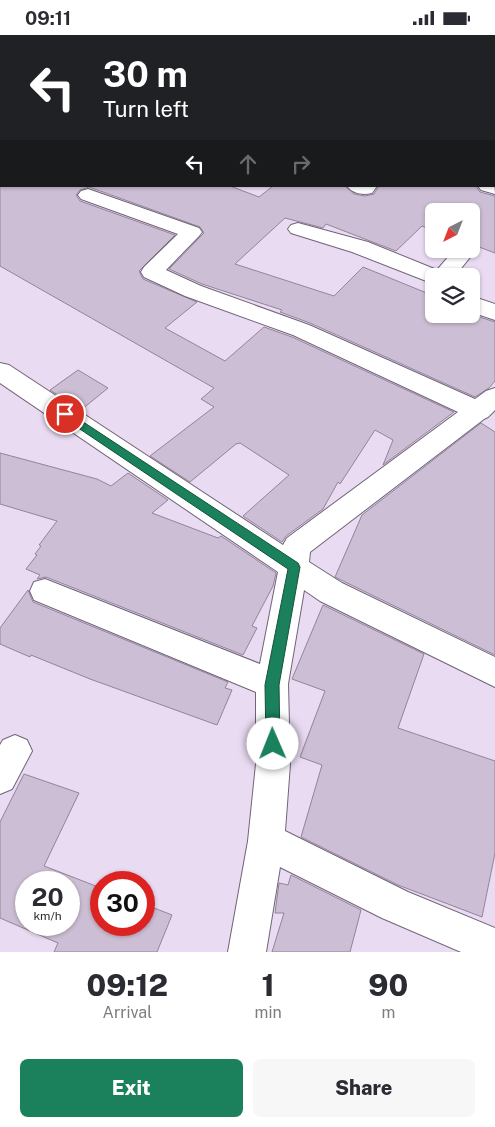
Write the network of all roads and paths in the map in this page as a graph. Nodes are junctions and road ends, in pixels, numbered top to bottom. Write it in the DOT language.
graph roads {
  1 [pos="88,195"];
  2 [pos="298,229"];
  3 [pos="458,258"];
  4 [pos="450,268"];
  5 [pos="425,273"];
  6 [pos="480,307"];
  7 [pos="495,313"];
  8 [pos="0,371"];
  9 [pos="487,404"];
  10 [pos="294,567"];
  11 [pos="46,591"];
  12 [pos="495,673"];
  13 [pos="272,685"];
  14 [pos="266,841"];
  15 [pos="495,947"];
  16 [pos="246,952"];
  1 -- 9 [label="street"];
  2 -- 5 [label="street"];
  3 -- 4 [label="street"];
  6 -- 7 [label="street"];
  8 -- 10 [label="street"];
  9 -- 10 [label="street"];
  10 -- 12 [label="street"];
  10 -- 13 [label="street"];
  11 -- 13 [label="street"];
  13 -- 14 [label="street"];
  14 -- 15 [label="street"];
  14 -- 16 [label="street"];
}
